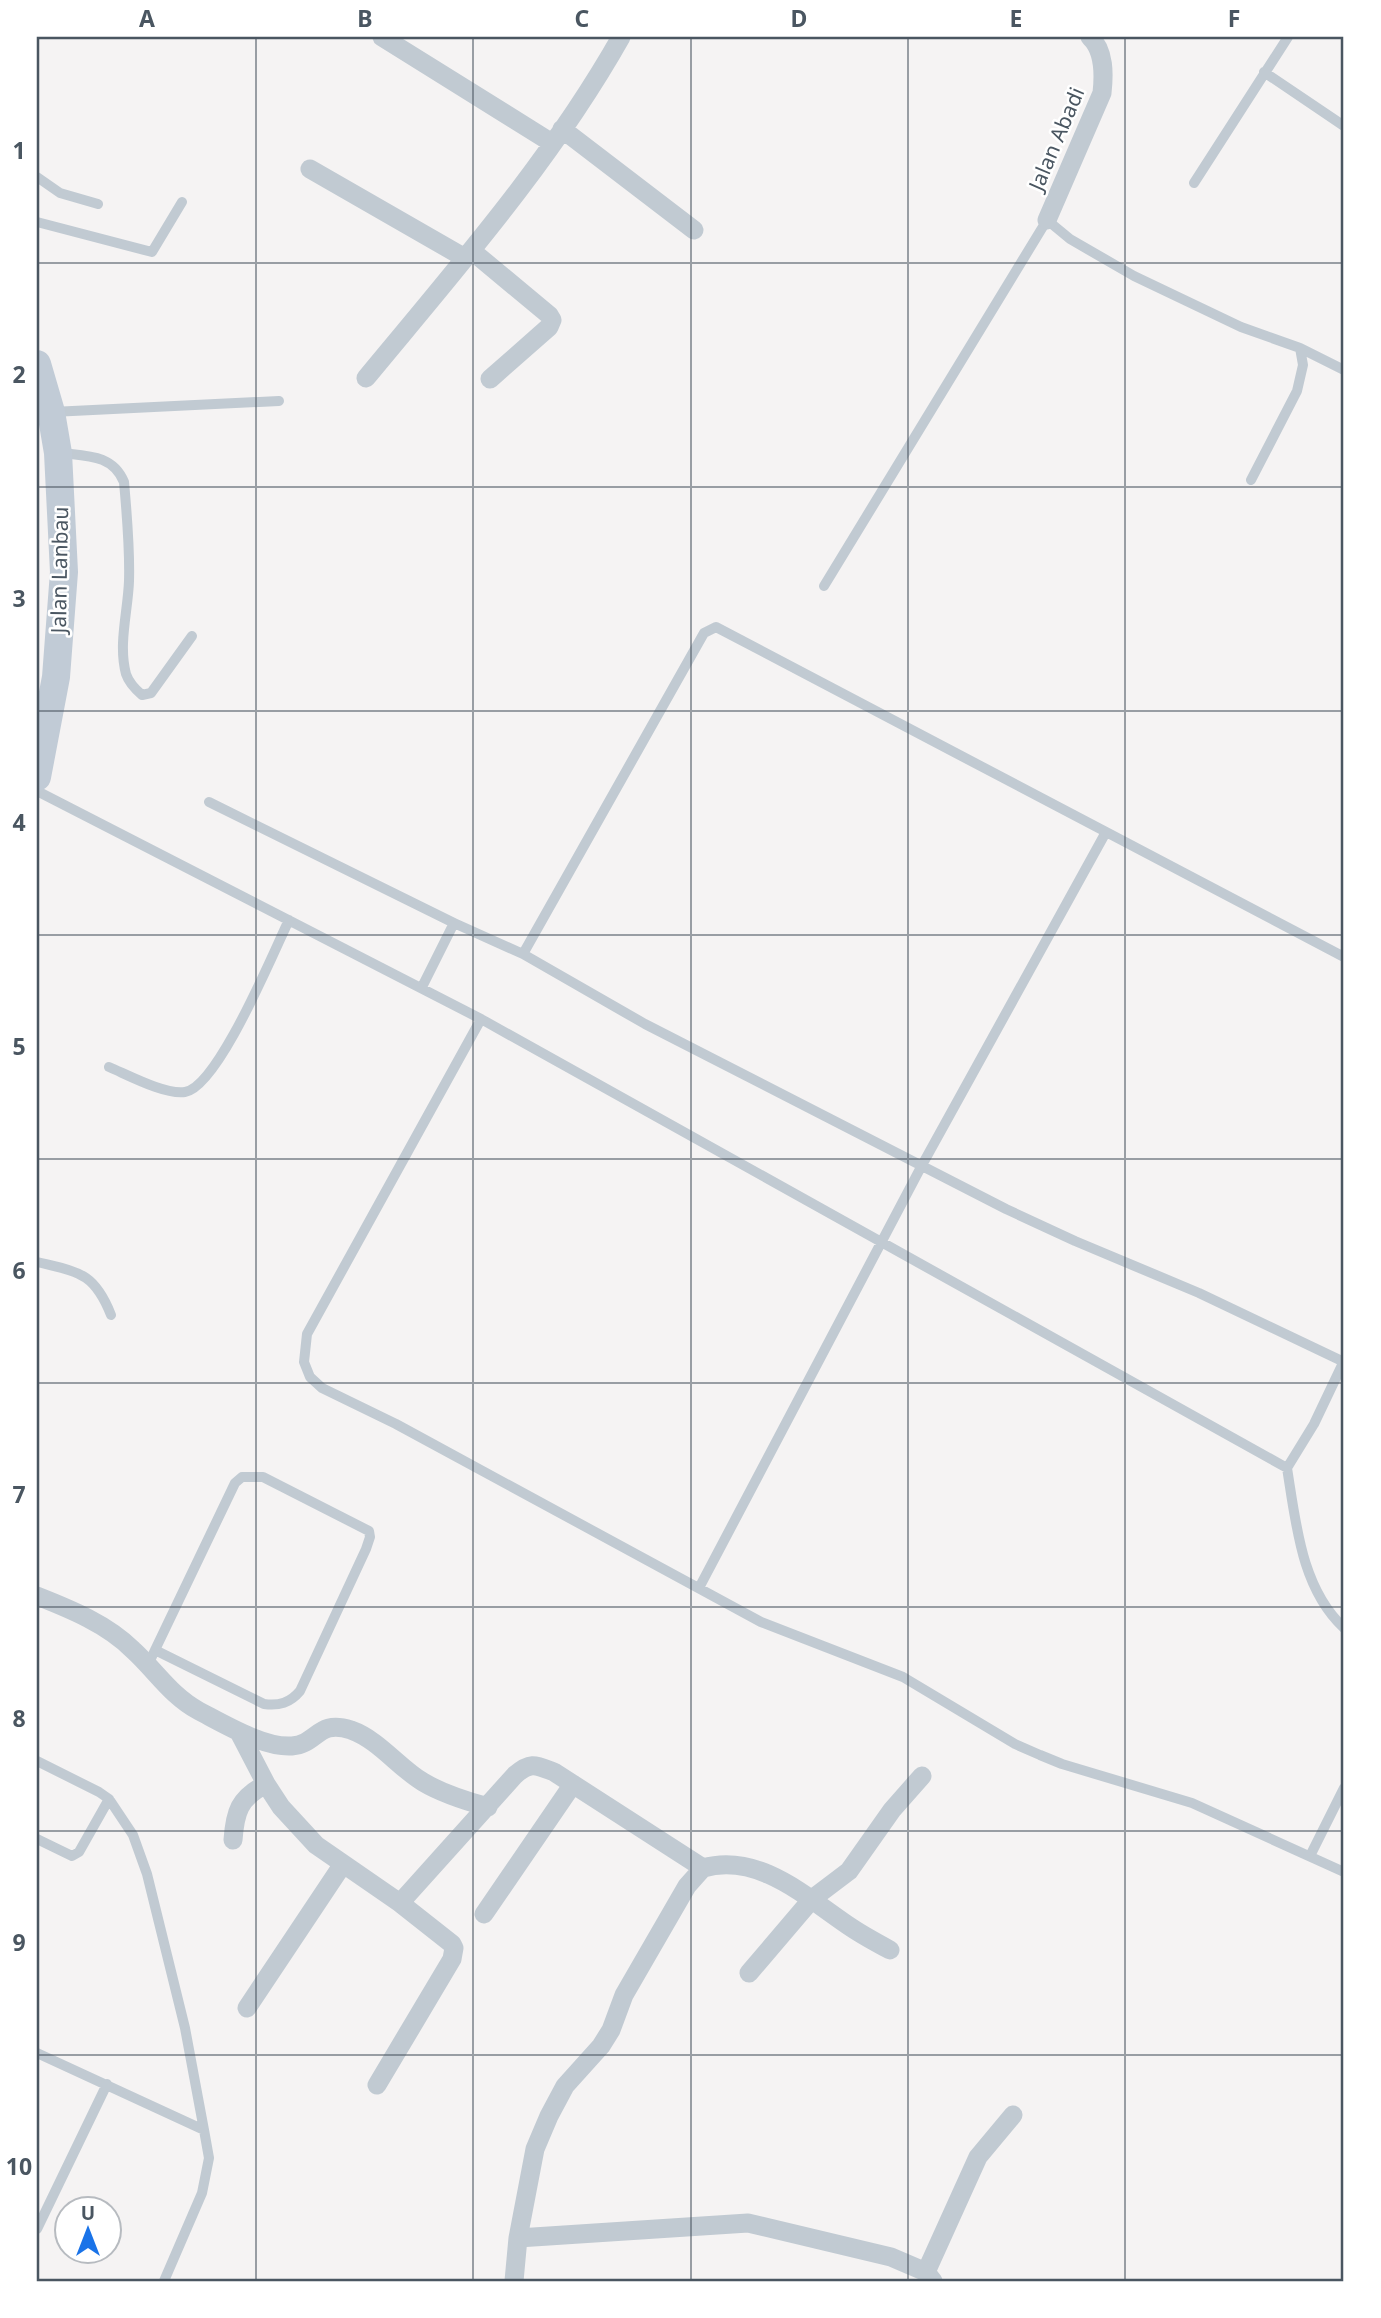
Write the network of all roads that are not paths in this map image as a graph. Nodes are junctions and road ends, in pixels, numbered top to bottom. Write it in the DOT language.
graph roads {
  1 [pos="382,37"];
  2 [pos="621,37"];
  3 [pos="1090,37"];
  4 [pos="1288,37"];
  5 [pos="1264,72"];
  6 [pos="1344,126"];
  7 [pos="557,136"];
  8 [pos="310,169"];
  9 [pos="37,177"];
  10 [pos="1194,183"];
  11 [pos="182,202"];
  12 [pos="98,204"];
  13 [pos="1047,220"];
  14 [pos="37,222"];
  15 [pos="694,230"];
  16 [pos="468,255"];
  17 [pos="1300,348"];
  18 [pos="37,364"];
  19 [pos="1344,370"];
  20 [pos="366,378"];
  21 [pos="490,379"];
  22 [pos="279,401"];
  23 [pos="51,412"];
  24 [pos="58,453"];
  25 [pos="1251,480"];
  26 [pos="824,586"];
  27 [pos="192,636"];
  28 [pos="37,777"];
  29 [pos="37,791"];
  30 [pos="209,802"];
  31 [pos="1106,832"];
  32 [pos="289,920"];
  33 [pos="454,923"];
  34 [pos="523,954"];
  35 [pos="1344,957"];
  36 [pos="422,987"];
  37 [pos="481,1019"];
  38 [pos="108,1067"];
  39 [pos="921,1167"];
  40 [pos="882,1242"];
  41 [pos="37,1262"];
  42 [pos="111,1315"];
  43 [pos="1344,1362"];
  44 [pos="1287,1468"];
  45 [pos="699,1588"];
  46 [pos="37,1595"];
  47 [pos="1344,1628"];
  48 [pos="151,1658"];
  49 [pos="239,1732"];
  50 [pos="37,1761"];
  51 [pos="922,1776"];
  52 [pos="265,1783"];
  53 [pos="573,1784"];
  54 [pos="1344,1787"];
  55 [pos="109,1800"];
  56 [pos="488,1807"];
  57 [pos="37,1839"];
  58 [pos="233,1840"];
  59 [pos="1310,1856"];
  60 [pos="343,1864"];
  61 [pos="703,1868"];
  62 [pos="1344,1872"];
  63 [pos="813,1899"];
  64 [pos="400,1903"];
  65 [pos="484,1914"];
  66 [pos="890,1950"];
  67 [pos="749,1973"];
  68 [pos="247,2008"];
  69 [pos="37,2053"];
  70 [pos="107,2084"];
  71 [pos="377,2085"];
  72 [pos="1013,2115"];
  73 [pos="204,2130"];
  74 [pos="37,2229"];
  75 [pos="518,2238"];
  76 [pos="929,2277"];
  77 [pos="164,2281"];
  78 [pos="514,2281"];
  1 -- 7 [label="street"];
  2 -- 7 [label="street"];
  3 -- 13 [label="street, Jalan Abadi"];
  4 -- 5 [label="lane"];
  5 -- 6 [label="lane"];
  5 -- 10 [label="lane"];
  7 -- 15 [label="street"];
  7 -- 16 [label="street"];
  8 -- 16 [label="street"];
  9 -- 12 [label="lane"];
  11 -- 14 [label="lane"];
  13 -- 17 [label="lane"];
  13 -- 26 [label="lane"];
  16 -- 20 [label="street"];
  16 -- 21 [label="street"];
  17 -- 19 [label="lane"];
  17 -- 25 [label="lane"];
  18 -- 23 [label="street, Jalan Lanbau"];
  22 -- 23 [label="lane"];
  23 -- 24 [label="street, Jalan Lanbau"];
  24 -- 27 [label="lane"];
  24 -- 28 [label="street, Jalan Lanbau"];
  29 -- 32 [label="lane"];
  30 -- 33 [label="lane"];
  31 -- 34 [label="lane"];
  31 -- 35 [label="lane"];
  31 -- 39 [label="lane"];
  32 -- 36 [label="lane"];
  32 -- 38 [label="lane"];
  33 -- 34 [label="lane"];
  33 -- 36 [label="lane"];
  34 -- 39 [label="lane"];
  36 -- 37 [label="lane"];
  37 -- 40 [label="lane"];
  37 -- 45 [label="lane"];
  39 -- 40 [label="lane"];
  39 -- 43 [label="lane"];
  40 -- 44 [label="lane"];
  40 -- 45 [label="lane"];
  41 -- 42 [label="lane"];
  43 -- 44 [label="lane"];
  44 -- 47 [label="lane"];
  45 -- 59 [label="lane"];
  46 -- 48 [label="street"];
  48 -- 48 [label="lane"];
  48 -- 49 [label="street"];
  49 -- 52 [label="street"];
  49 -- 56 [label="street"];
  50 -- 55 [label="lane"];
  51 -- 63 [label="street"];
  52 -- 58 [label="street"];
  52 -- 60 [label="street"];
  53 -- 56 [label="street"];
  53 -- 61 [label="street"];
  53 -- 65 [label="street"];
  54 -- 59 [label="lane"];
  55 -- 57 [label="lane"];
  55 -- 73 [label="lane"];
  56 -- 64 [label="street"];
  59 -- 62 [label="lane"];
  60 -- 64 [label="street"];
  60 -- 68 [label="street"];
  61 -- 63 [label="street"];
  61 -- 75 [label="street"];
  63 -- 66 [label="street"];
  63 -- 67 [label="street"];
  64 -- 71 [label="street"];
  69 -- 70 [label="lane"];
  70 -- 73 [label="lane"];
  70 -- 74 [label="lane"];
  72 -- 76 [label="street"];
  73 -- 77 [label="lane"];
  75 -- 76 [label="street"];
  75 -- 78 [label="street"];
}
